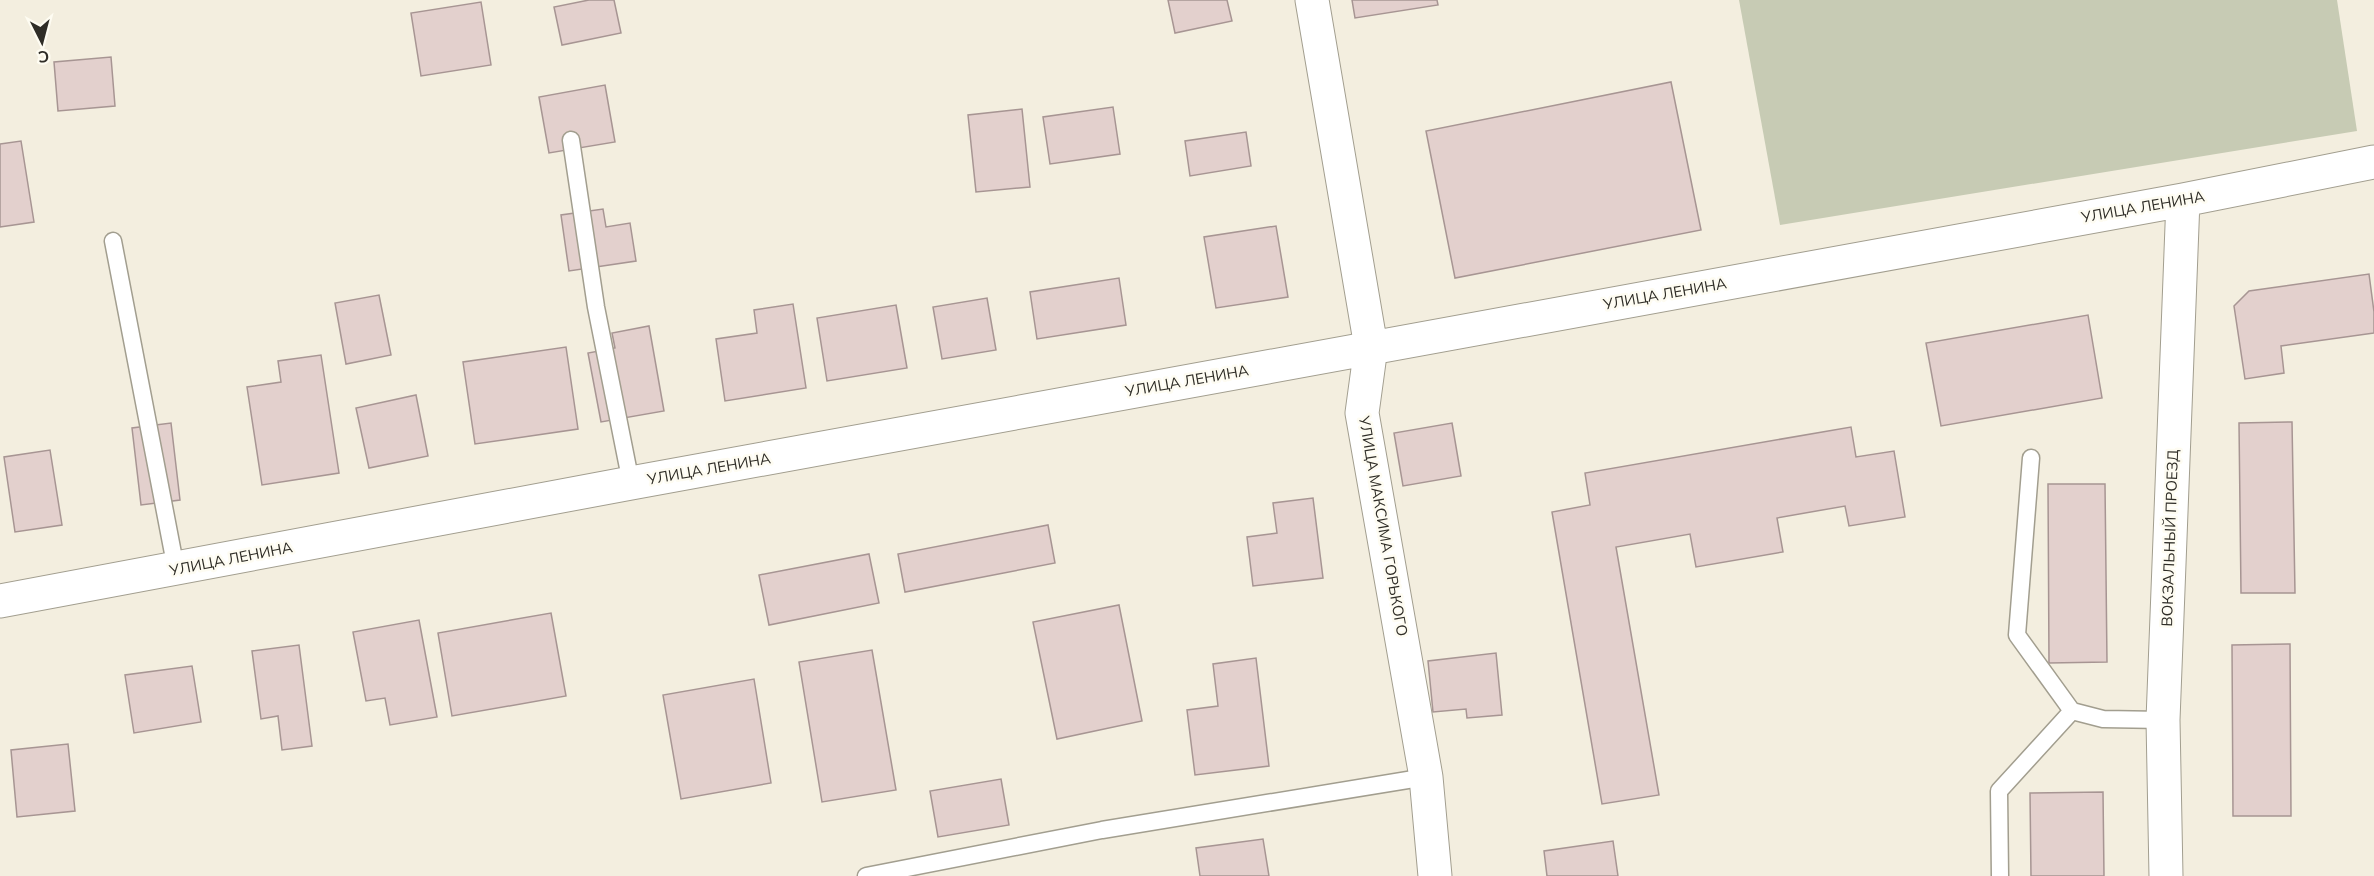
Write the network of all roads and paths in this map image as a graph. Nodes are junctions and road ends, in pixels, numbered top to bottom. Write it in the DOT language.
graph roads {
  1 [pos="1312,0"];
  2 [pos="571,140"];
  3 [pos="2374,162"];
  4 [pos="2183,200"];
  5 [pos="113,241"];
  6 [pos="1371,347"];
  7 [pos="2031,458"];
  8 [pos="632,483"];
  9 [pos="176,569"];
  10 [pos="0,601"];
  11 [pos="2072,711"];
  12 [pos="2163,720"];
  13 [pos="1426,777"];
  14 [pos="866,876"];
  15 [pos="1435,876"];
  16 [pos="2000,876"];
  17 [pos="2166,876"];
  1 -- 6 [label="street, УЛИЦА МАКСИМА ГОРЬКОГО"];
  2 -- 8 [label="lane"];
  3 -- 4 [label="street, УЛИЦА ЛЕНИНА"];
  4 -- 6 [label="street, УЛИЦА ЛЕНИНА"];
  4 -- 12 [label="street, ВОКЗАЛЬНЫЙ ПРОЕЗД"];
  5 -- 9 [label="lane"];
  6 -- 8 [label="street, УЛИЦА ЛЕНИНА"];
  6 -- 13 [label="street, УЛИЦА МАКСИМА ГОРЬКОГО"];
  7 -- 11 [label="lane"];
  8 -- 9 [label="street, УЛИЦА ЛЕНИНА"];
  9 -- 10 [label="street, УЛИЦА ЛЕНИНА"];
  11 -- 12 [label="lane"];
  11 -- 16 [label="lane"];
  12 -- 17 [label="street, ВОКЗАЛЬНЫЙ ПРОЕЗД"];
  13 -- 14 [label="lane"];
  13 -- 15 [label="street, УЛИЦА МАКСИМА ГОРЬКОГО"];
}
